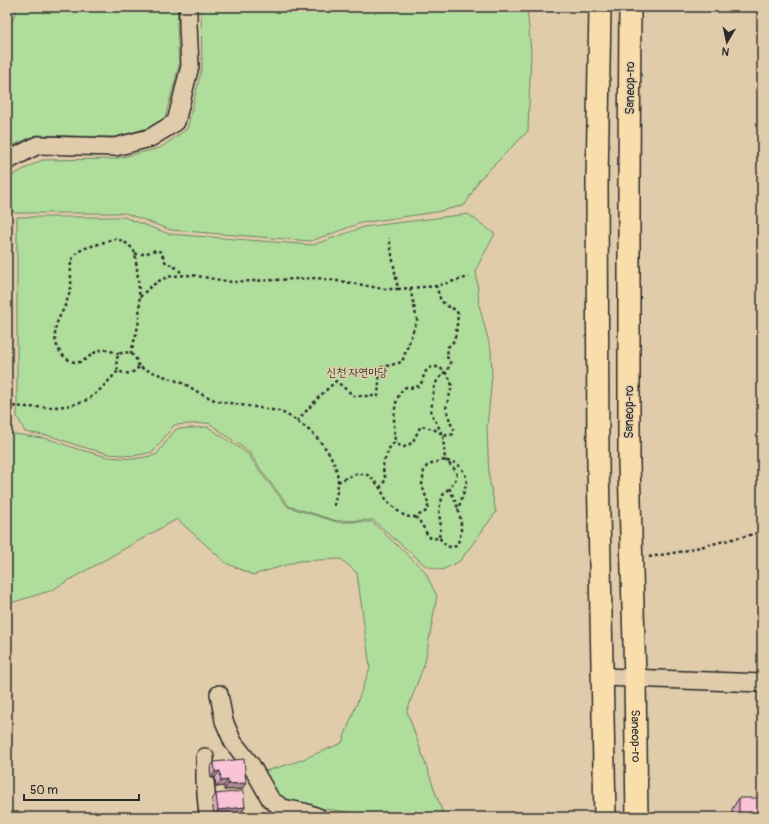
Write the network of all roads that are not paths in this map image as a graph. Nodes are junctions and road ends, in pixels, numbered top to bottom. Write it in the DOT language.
graph roads {
  1 [pos="188,7"];
  2 [pos="600,7"];
  3 [pos="630,7"];
  4 [pos="7,161"];
  5 [pos="603,677"];
  6 [pos="635,679"];
  7 [pos="762,683"];
  8 [pos="219,694"];
  9 [pos="205,757"];
  10 [pos="208,817"];
  11 [pos="318,817"];
  12 [pos="605,817"];
  13 [pos="637,817"];
  1 -- 4 [label="street"];
  2 -- 5 [label="main road"];
  3 -- 6 [label="main road, Saneop-ro"];
  5 -- 6 [label="street"];
  5 -- 12 [label="main road"];
  6 -- 7 [label="street"];
  6 -- 13 [label="main road, Saneop-ro"];
  8 -- 11 [label="street"];
  9 -- 10 [label="street"];
}
